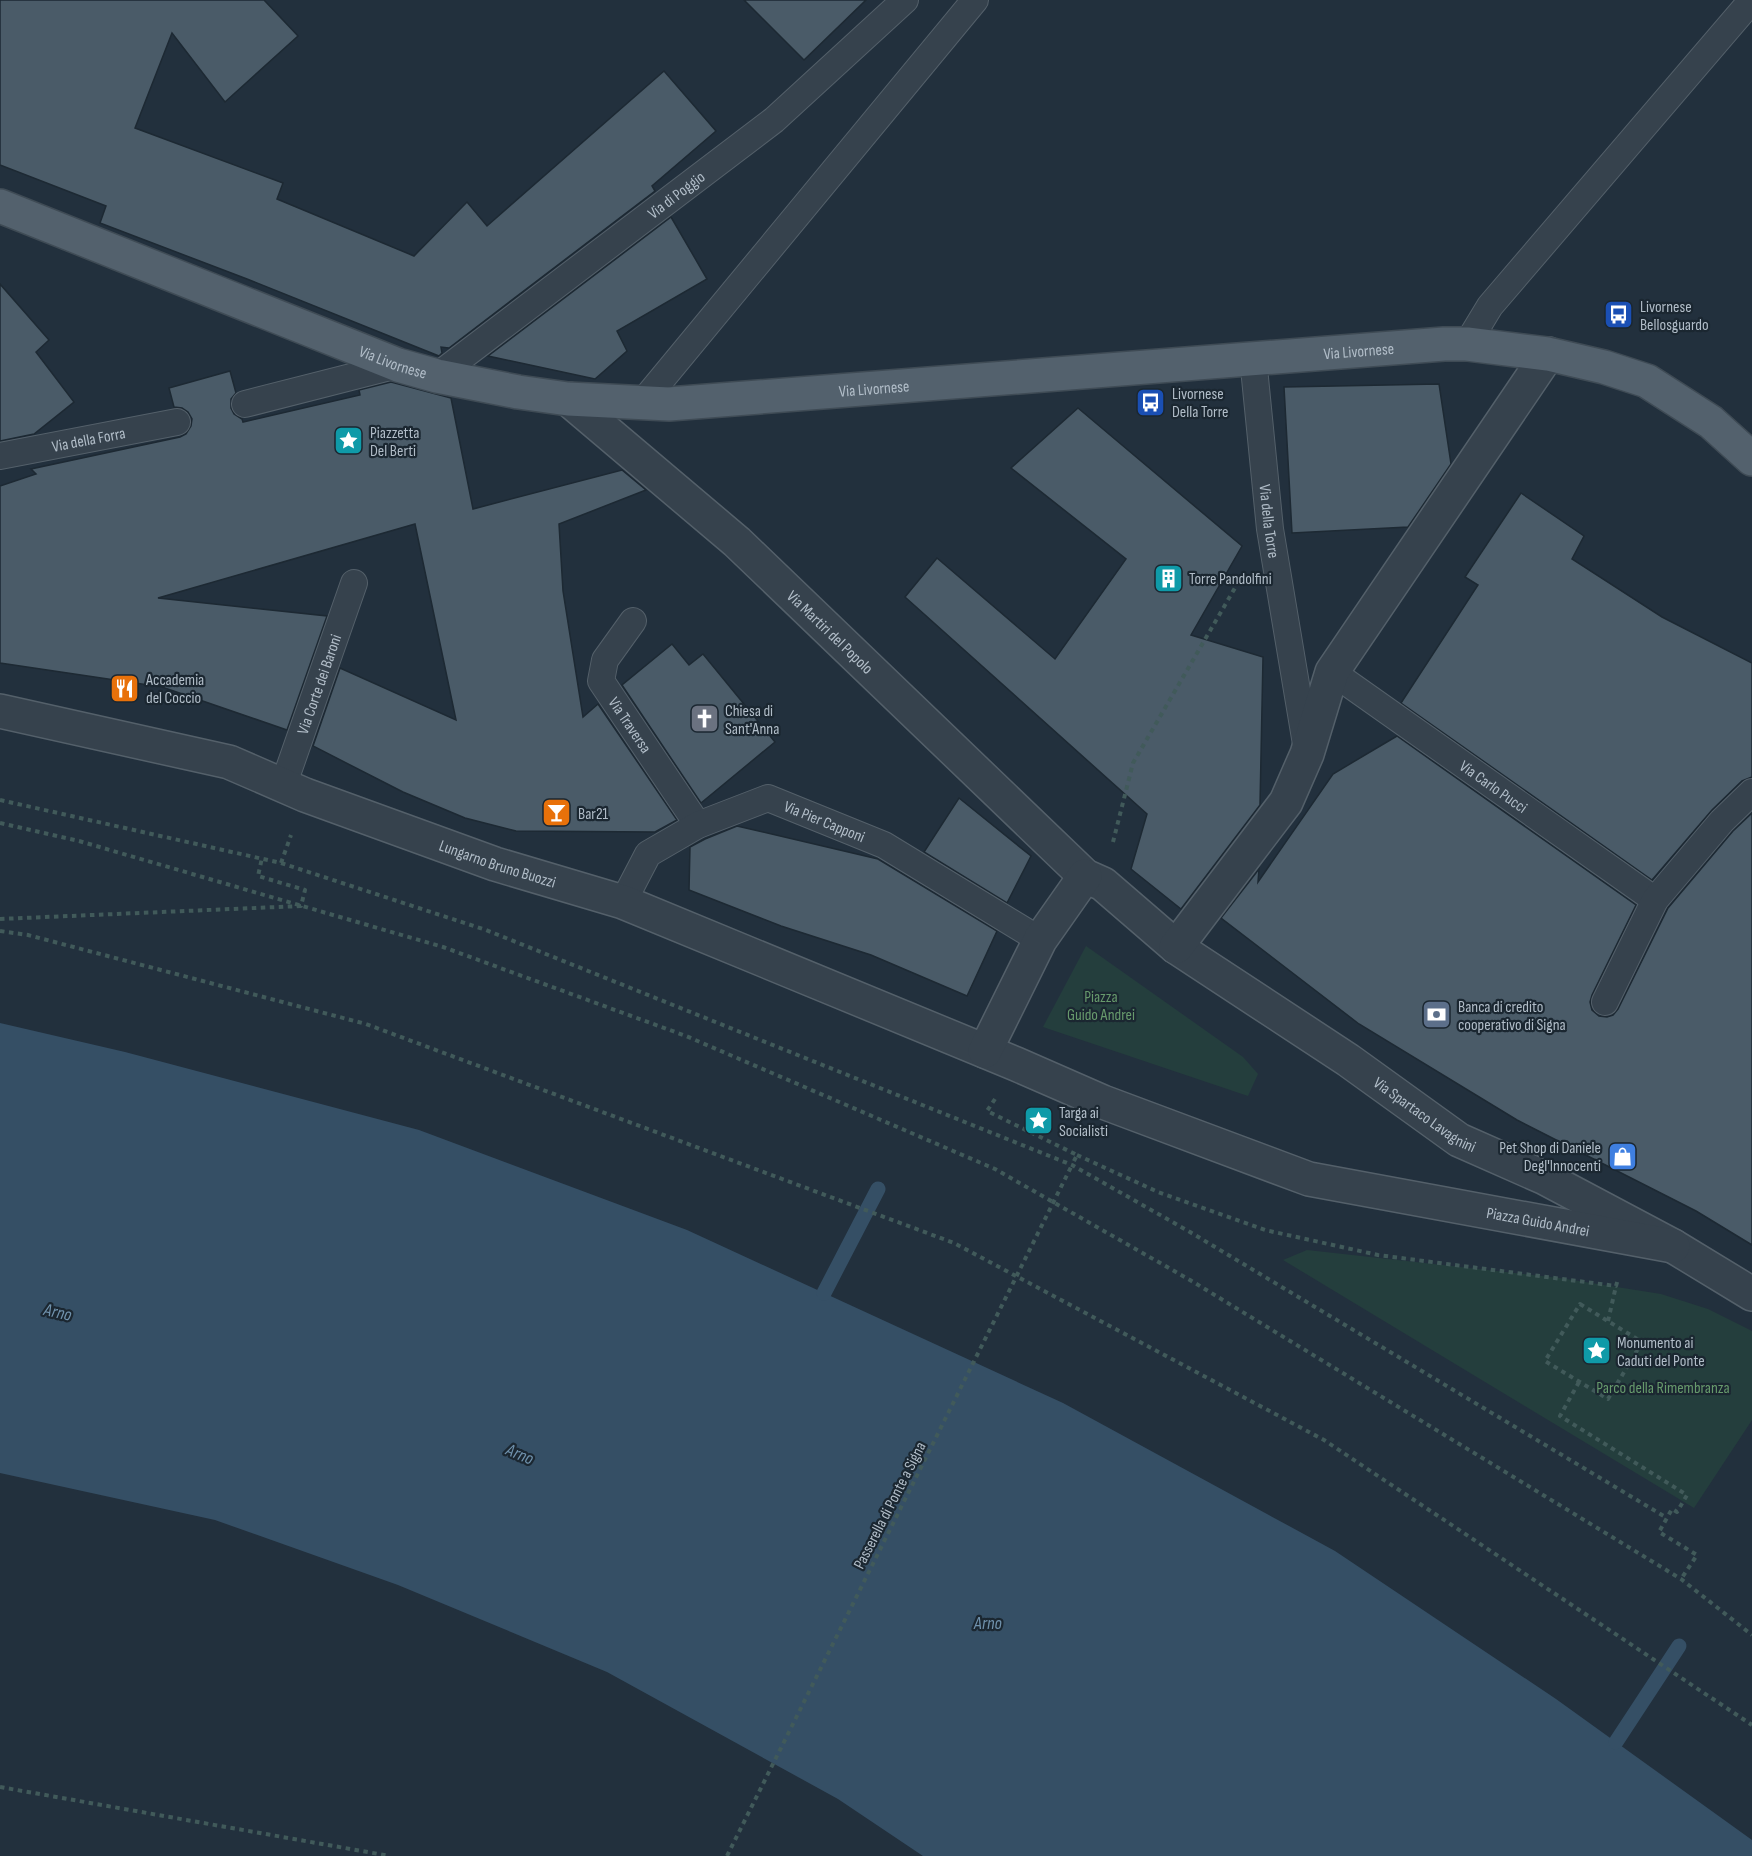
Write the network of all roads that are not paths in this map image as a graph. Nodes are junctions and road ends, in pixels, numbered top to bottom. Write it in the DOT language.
graph roads {
  1 [pos="905,0"];
  2 [pos="975,0"];
  3 [pos="1752,0"];
  4 [pos="0,206"];
  5 [pos="1467,344"];
  6 [pos="1548,354"];
  7 [pos="1253,358"];
  8 [pos="398,365"];
  9 [pos="436,376"];
  10 [pos="568,399"];
  11 [pos="642,403"];
  12 [pos="245,404"];
  13 [pos="177,422"];
  14 [pos="0,456"];
  15 [pos="1752,459"];
  16 [pos="354,583"];
  17 [pos="633,621"];
  18 [pos="1332,672"];
  19 [pos="0,711"];
  20 [pos="1307,754"];
  21 [pos="283,786"];
  22 [pos="1752,792"];
  23 [pos="698,825"];
  24 [pos="1094,880"];
  25 [pos="1655,900"];
  26 [pos="623,902"];
  27 [pos="1040,940"];
  28 [pos="1176,947"];
  29 [pos="1605,1002"];
  30 [pos="984,1051"];
  31 [pos="1673,1246"];
  32 [pos="1752,1294"];
  1 -- 9 [label="lane, Via di Poggio"];
  2 -- 11 [label="lane"];
  3 -- 5 [label="lane"];
  4 -- 8 [label="main road, Via Livornese"];
  5 -- 6 [label="main road, Via Livornese"];
  5 -- 7 [label="main road, Via Livornese"];
  6 -- 15 [label="main road, Via Livornese"];
  6 -- 18 [label="street"];
  7 -- 11 [label="main road, Via Livornese"];
  7 -- 20 [label="lane, Via della Torre"];
  8 -- 9 [label="main road, Via Livornese"];
  8 -- 12 [label="lane"];
  9 -- 10 [label="main road, Via Livornese"];
  10 -- 11 [label="main road, Via Livornese"];
  10 -- 24 [label="street, Via Martiri del Popolo"];
  13 -- 14 [label="lane, Via della Forra"];
  16 -- 21 [label="lane, Via Corte dei Baroni"];
  17 -- 23 [label="lane, Via Traversa"];
  18 -- 20 [label="street"];
  18 -- 25 [label="lane, Via Carlo Pucci"];
  19 -- 21 [label="street, Lungarno Bruno Buozzi"];
  20 -- 28 [label="street"];
  21 -- 26 [label="street, Lungarno Bruno Buozzi"];
  22 -- 25 [label="lane"];
  23 -- 26 [label="lane, Via Pier Capponi"];
  23 -- 27 [label="lane, Via Pier Capponi"];
  24 -- 27 [label="street"];
  24 -- 28 [label="street, Via Martiri del Popolo"];
  25 -- 29 [label="lane"];
  26 -- 30 [label="street, Lungarno Bruno Buozzi"];
  27 -- 30 [label="street"];
  28 -- 31 [label="street, Via Spartaco Lavagnini"];
  30 -- 31 [label="street, Piazza Guido Andrei"];
  31 -- 32 [label="street, Via Spartaco Lavagnini"];
}
